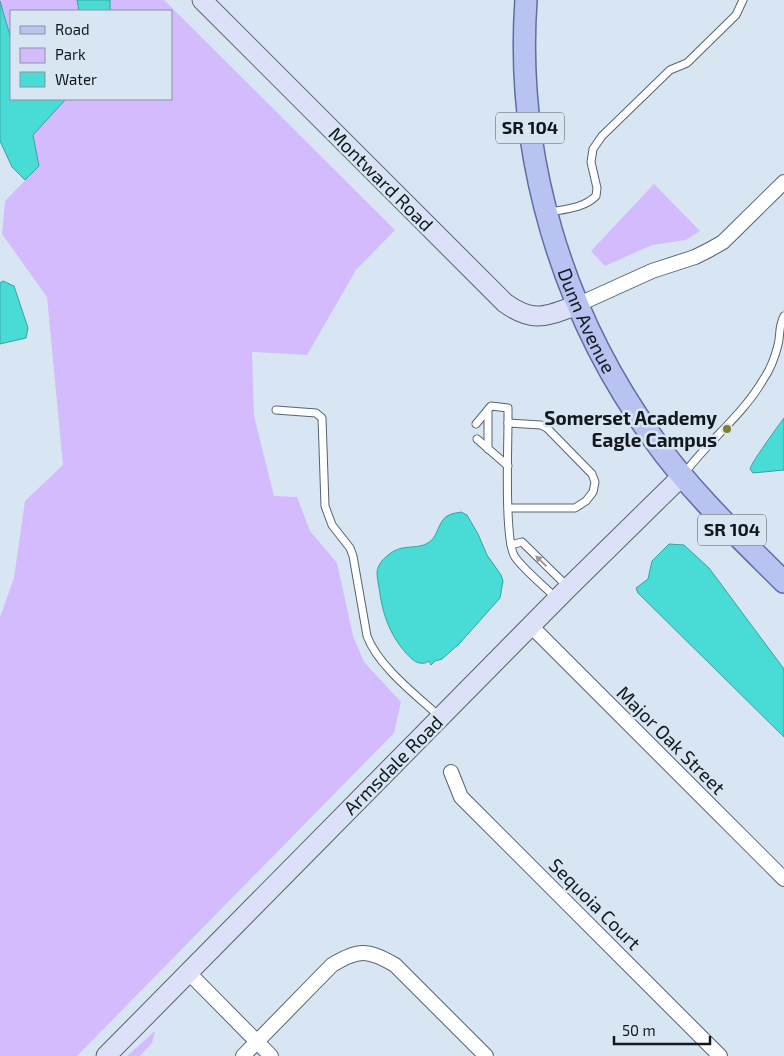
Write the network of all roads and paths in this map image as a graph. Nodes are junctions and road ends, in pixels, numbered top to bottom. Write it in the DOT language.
graph roads {
  1 [pos="202,0"];
  2 [pos="526,0"];
  3 [pos="743,0"];
  4 [pos="784,182"];
  5 [pos="546,212"];
  6 [pos="577,305"];
  7 [pos="784,316"];
  8 [pos="778,347"];
  9 [pos="784,353"];
  10 [pos="276,410"];
  11 [pos="488,410"];
  12 [pos="508,423"];
  13 [pos="476,424"];
  14 [pos="477,439"];
  15 [pos="488,449"];
  16 [pos="508,466"];
  17 [pos="682,476"];
  18 [pos="508,508"];
  19 [pos="511,545"];
  20 [pos="784,582"];
  21 [pos="563,594"];
  22 [pos="531,626"];
  23 [pos="440,718"];
  24 [pos="451,772"];
  25 [pos="784,879"];
  26 [pos="188,972"];
  27 [pos="257,1042"];
  28 [pos="106,1056"];
  29 [pos="243,1056"];
  30 [pos="271,1056"];
  31 [pos="486,1056"];
  32 [pos="720,1056"];
  1 -- 6 [label="street, Montward Road"];
  2 -- 5 [label="main road, Dunn Avenue / SR 104"];
  3 -- 5 [label="lane"];
  4 -- 6 [label="street"];
  5 -- 6 [label="main road, Dunn Avenue / SR 104"];
  6 -- 17 [label="main road, Dunn Avenue / SR 104"];
  7 -- 8 [label="lane"];
  8 -- 9 [label="lane"];
  8 -- 17 [label="lane"];
  10 -- 23 [label="lane"];
  11 -- 12 [label="lane"];
  11 -- 13 [label="lane"];
  11 -- 15 [label="lane"];
  12 -- 16 [label="lane"];
  12 -- 18 [label="lane"];
  14 -- 15 [label="lane"];
  15 -- 16 [label="lane"];
  16 -- 18 [label="lane"];
  17 -- 20 [label="main road, Dunn Avenue / SR 104"];
  17 -- 21 [label="street, Armsdale Road"];
  18 -- 19 [label="lane"];
  19 -- 21 [label="lane"];
  21 -- 19 [label="lane, one-way"];
  21 -- 22 [label="street, Armsdale Road"];
  22 -- 23 [label="street, Armsdale Road"];
  22 -- 25 [label="street, Major Oak Street"];
  23 -- 26 [label="street, Armsdale Road"];
  24 -- 32 [label="street, Sequoia Court"];
  26 -- 27 [label="street"];
  26 -- 28 [label="street, Armsdale Road"];
  27 -- 29 [label="street"];
  27 -- 30 [label="street"];
  27 -- 31 [label="street"];
}
